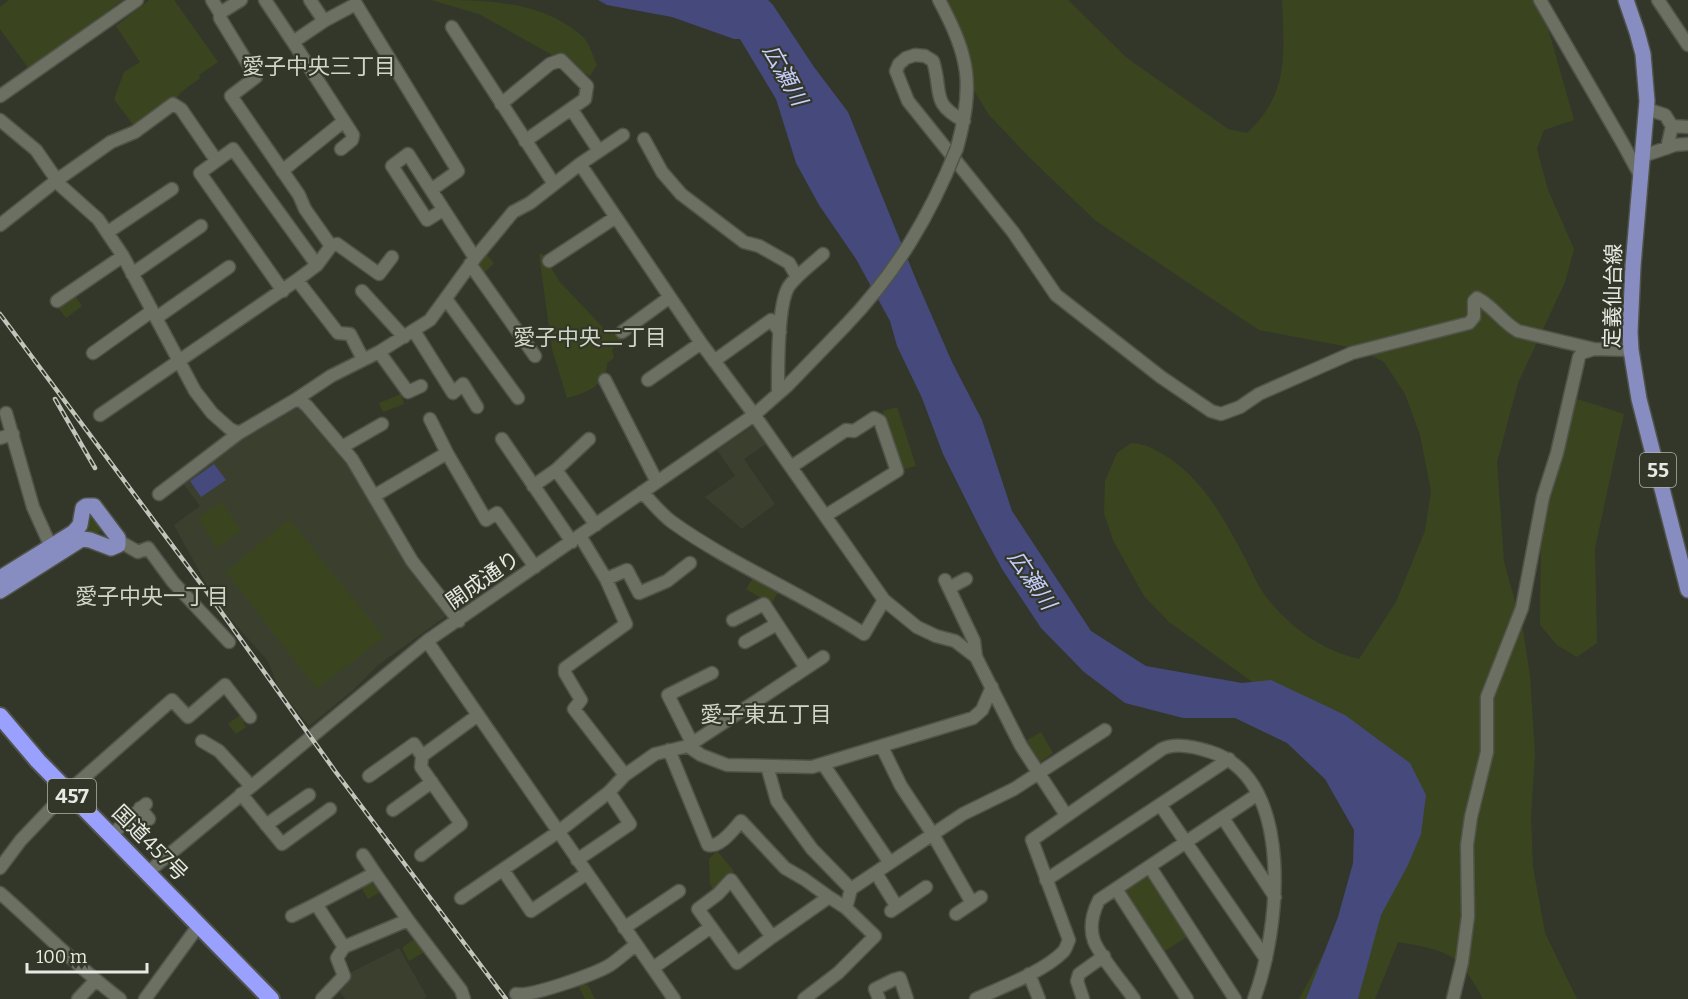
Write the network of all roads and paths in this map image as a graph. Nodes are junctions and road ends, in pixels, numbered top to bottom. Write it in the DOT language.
graph roads {
  1 [pos="137,0"];
  2 [pos="212,0"];
  3 [pos="241,0"];
  4 [pos="265,0"];
  5 [pos="310,0"];
  6 [pos="939,0"];
  7 [pos="1540,0"];
  8 [pos="1626,0"];
  9 [pos="1658,0"];
  10 [pos="359,2"];
  11 [pos="220,13"];
  12 [pos="324,21"];
  13 [pos="452,27"];
  14 [pos="293,42"];
  15 [pos="1688,45"];
  16 [pos="0,96"];
  17 [pos="501,104"];
  18 [pos="1647,109"];
  19 [pos="572,110"];
  20 [pos="0,120"];
  21 [pos="344,121"];
  22 [pos="964,121"];
  23 [pos="1672,126"];
  24 [pos="1688,127"];
  25 [pos="623,135"];
  26 [pos="644,139"];
  27 [pos="525,141"];
  28 [pos="1688,144"];
  29 [pos="1667,148"];
  30 [pos="341,149"];
  31 [pos="599,151"];
  32 [pos="1643,156"];
  33 [pos="216,160"];
  34 [pos="580,164"];
  35 [pos="282,171"];
  36 [pos="1641,177"];
  37 [pos="57,180"];
  38 [pos="554,184"];
  39 [pos="428,186"];
  40 [pos="172,189"];
  41 [pos="410,193"];
  42 [pos="443,210"];
  43 [pos="616,217"];
  44 [pos="0,225"];
  45 [pos="201,226"];
  46 [pos="108,232"];
  47 [pos="331,246"];
  48 [pos="823,254"];
  49 [pos="123,256"];
  50 [pos="393,257"];
  51 [pos="472,261"];
  52 [pos="549,261"];
  53 [pos="316,266"];
  54 [pos="229,267"];
  55 [pos="132,274"];
  56 [pos="797,277"];
  57 [pos="297,280"];
  58 [pos="282,291"];
  59 [pos="362,291"];
  60 [pos="670,297"];
  61 [pos="446,299"];
  62 [pos="57,302"];
  63 [pos="154,315"];
  64 [pos="622,332"];
  65 [pos="780,332"];
  66 [pos="409,334"];
  67 [pos="701,343"];
  68 [pos="1594,349"];
  69 [pos="1631,350"];
  70 [pos="379,352"];
  71 [pos="93,354"];
  72 [pos="535,356"];
  73 [pos="363,359"];
  74 [pos="714,361"];
  75 [pos="179,362"];
  76 [pos="605,380"];
  77 [pos="648,380"];
  78 [pos="421,386"];
  79 [pos="778,394"];
  80 [pos="518,398"];
  81 [pos="295,400"];
  82 [pos="477,407"];
  83 [pos="6,413"];
  84 [pos="100,415"];
  85 [pos="754,415"];
  86 [pos="430,419"];
  87 [pos="381,424"];
  88 [pos="239,433"];
  89 [pos="13,434"];
  90 [pos="0,438"];
  91 [pos="502,439"];
  92 [pos="589,439"];
  93 [pos="342,447"];
  94 [pos="447,453"];
  95 [pos="791,467"];
  96 [pos="556,470"];
  97 [pos="657,482"];
  98 [pos="533,486"];
  99 [pos="642,492"];
  100 [pos="159,494"];
  101 [pos="374,496"];
  102 [pos="825,516"];
  103 [pos="596,525"];
  104 [pos="576,539"];
  105 [pos="119,541"];
  106 [pos="51,547"];
  107 [pos="690,563"];
  108 [pos="535,567"];
  109 [pos="0,578"];
  110 [pos="606,579"];
  111 [pos="967,579"];
  112 [pos="1688,590"];
  113 [pos="0,591"];
  114 [pos="884,600"];
  115 [pos="733,620"];
  116 [pos="459,621"];
  117 [pos="777,624"];
  118 [pos="427,641"];
  119 [pos="229,642"];
  120 [pos="744,642"];
  121 [pos="823,657"];
  122 [pos="976,657"];
  123 [pos="806,668"];
  124 [pos="712,673"];
  125 [pos="992,687"];
  126 [pos="478,715"];
  127 [pos="0,716"];
  128 [pos="250,717"];
  129 [pos="1105,730"];
  130 [pos="202,741"];
  131 [pos="690,744"];
  132 [pos="882,747"];
  133 [pos="669,750"];
  134 [pos="422,756"];
  135 [pos="1229,759"];
  136 [pos="823,764"];
  137 [pos="767,766"];
  138 [pos="1038,773"];
  139 [pos="625,775"];
  140 [pos="369,776"];
  141 [pos="432,782"];
  142 [pos="246,790"];
  143 [pos="68,792"];
  144 [pos="609,792"];
  145 [pos="309,795"];
  146 [pos="1258,795"];
  147 [pos="1161,806"];
  148 [pos="330,809"];
  149 [pos="393,810"];
  150 [pos="1066,816"];
  151 [pos="1223,818"];
  152 [pos="150,819"];
  153 [pos="266,825"];
  154 [pos="558,832"];
  155 [pos="932,833"];
  156 [pos="111,835"];
  157 [pos="1187,843"];
  158 [pos="363,855"];
  159 [pos="421,855"];
  160 [pos="577,860"];
  161 [pos="890,863"];
  162 [pos="1150,867"];
  163 [pos="0,868"];
  164 [pos="503,870"];
  165 [pos="148,872"];
  166 [pos="375,873"];
  167 [pos="586,873"];
  168 [pos="876,873"];
  169 [pos="1046,880"];
  170 [pos="926,887"];
  171 [pos="851,889"];
  172 [pos="1116,889"];
  173 [pos="679,891"];
  174 [pos="0,893"];
  175 [pos="829,897"];
  176 [pos="1275,897"];
  177 [pos="460,898"];
  178 [pos="316,904"];
  179 [pos="846,908"];
  180 [pos="956,914"];
  181 [pos="292,916"];
  182 [pos="408,920"];
  183 [pos="199,925"];
  184 [pos="711,927"];
  185 [pos="624,928"];
  186 [pos="772,937"];
  187 [pos="636,945"];
  188 [pos="344,947"];
  189 [pos="1104,956"];
  190 [pos="1266,959"];
  191 [pos="653,968"];
  192 [pos="1029,974"];
  193 [pos="95,981"];
  194 [pos="516,994"];
  195 [pos="78,999"];
  196 [pos="120,999"];
  197 [pos="145,999"];
  198 [pos="272,999"];
  199 [pos="322,999"];
  200 [pos="464,999"];
  201 [pos="674,999"];
  202 [pos="804,999"];
  203 [pos="879,999"];
  204 [pos="907,999"];
  205 [pos="976,999"];
  206 [pos="1039,999"];
  207 [pos="1083,999"];
  208 [pos="1134,999"];
  209 [pos="1187,999"];
  210 [pos="1235,999"];
  211 [pos="1254,999"];
  212 [pos="1453,999"];
  1 -- 16 [label="street"];
  2 -- 11 [label="street"];
  3 -- 11 [label="street"];
  4 -- 14 [label="street"];
  5 -- 12 [label="street"];
  6 -- 22 [label="street, 開成通り"];
  7 -- 36 [label="street"];
  8 -- 18 [label="main road, 定義仙台線 / 55"];
  9 -- 15 [label="street"];
  10 -- 12 [label="street"];
  10 -- 39 [label="street"];
  11 -- 35 [label="street"];
  12 -- 14 [label="street"];
  13 -- 17 [label="street"];
  14 -- 21 [label="street"];
  17 -- 19 [label="street"];
  17 -- 27 [label="street"];
  18 -- 23 [label="street"];
  18 -- 32 [label="main road, 定義仙台線 / 55"];
  19 -- 27 [label="street"];
  19 -- 31 [label="street"];
  20 -- 37 [label="street"];
  21 -- 30 [label="street"];
  21 -- 35 [label="street"];
  22 -- 68 [label="street"];
  22 -- 79 [label="street, 開成通り, bridge"];
  23 -- 24 [label="street"];
  23 -- 29 [label="street"];
  25 -- 31 [label="street"];
  26 -- 56 [label="street"];
  27 -- 38 [label="street"];
  28 -- 29 [label="street"];
  29 -- 32 [label="street"];
  31 -- 34 [label="street"];
  32 -- 36 [label="main road, 定義仙台線 / 55"];
  33 -- 37 [label="street"];
  33 -- 53 [label="street"];
  33 -- 58 [label="street"];
  34 -- 38 [label="street"];
  34 -- 43 [label="street"];
  35 -- 47 [label="street"];
  36 -- 69 [label="main road, 定義仙台線 / 55"];
  37 -- 44 [label="street"];
  37 -- 46 [label="street"];
  38 -- 51 [label="street"];
  39 -- 41 [label="street"];
  39 -- 41 [label="street"];
  39 -- 42 [label="street"];
  40 -- 46 [label="street"];
  41 -- 42 [label="street"];
  42 -- 51 [label="street"];
  43 -- 52 [label="street"];
  43 -- 60 [label="street"];
  45 -- 55 [label="street"];
  46 -- 49 [label="street"];
  47 -- 50 [label="street"];
  47 -- 53 [label="street"];
  48 -- 56 [label="street"];
  49 -- 55 [label="street"];
  49 -- 62 [label="street"];
  51 -- 61 [label="street"];
  51 -- 72 [label="street"];
  53 -- 57 [label="street"];
  54 -- 63 [label="street"];
  55 -- 63 [label="street"];
  56 -- 65 [label="street"];
  57 -- 58 [label="street"];
  57 -- 73 [label="street"];
  58 -- 75 [label="street"];
  59 -- 66 [label="street"];
  60 -- 64 [label="street"];
  60 -- 67 [label="street"];
  61 -- 66 [label="street"];
  61 -- 80 [label="street"];
  63 -- 71 [label="street"];
  63 -- 75 [label="street"];
  65 -- 74 [label="street"];
  65 -- 79 [label="street"];
  66 -- 70 [label="street"];
  66 -- 82 [label="street"];
  67 -- 74 [label="street"];
  67 -- 77 [label="street"];
  68 -- 69 [label="street"];
  68 -- 212 [label="street"];
  69 -- 112 [label="main road, 定義仙台線 / 55"];
  70 -- 73 [label="street"];
  70 -- 78 [label="street"];
  73 -- 81 [label="street"];
  74 -- 85 [label="street"];
  75 -- 84 [label="street"];
  75 -- 88 [label="street"];
  76 -- 97 [label="street"];
  79 -- 85 [label="street, 開成通り"];
  81 -- 88 [label="street"];
  81 -- 93 [label="street"];
  83 -- 89 [label="street"];
  85 -- 95 [label="street"];
  85 -- 97 [label="street, 開成通り"];
  86 -- 94 [label="street"];
  87 -- 93 [label="street"];
  88 -- 100 [label="street"];
  89 -- 90 [label="street"];
  89 -- 106 [label="street"];
  91 -- 98 [label="street"];
  92 -- 96 [label="street"];
  93 -- 101 [label="street"];
  94 -- 101 [label="street"];
  94 -- 108 [label="street"];
  95 -- 102 [label="street"];
  95 -- 102 [label="street"];
  96 -- 98 [label="street"];
  96 -- 103 [label="street"];
  97 -- 99 [label="street, 開成通り"];
  98 -- 104 [label="street"];
  99 -- 103 [label="street, 開成通り"];
  99 -- 114 [label="street"];
  101 -- 116 [label="street"];
  102 -- 114 [label="street"];
  103 -- 104 [label="street, 開成通り"];
  104 -- 108 [label="street, 開成通り"];
  104 -- 110 [label="street"];
  105 -- 106 [label="main road"];
  105 -- 113 [label="main road"];
  105 -- 119 [label="street"];
  106 -- 109 [label="main road"];
  107 -- 110 [label="street"];
  108 -- 116 [label="street, 開成通り"];
  110 -- 139 [label="street"];
  111 -- 122 [label="street"];
  114 -- 122 [label="street"];
  115 -- 117 [label="street"];
  116 -- 118 [label="street, 開成通り"];
  117 -- 120 [label="street"];
  117 -- 123 [label="street"];
  118 -- 126 [label="street"];
  118 -- 142 [label="street, 開成通り"];
  121 -- 123 [label="street"];
  122 -- 125 [label="street"];
  123 -- 131 [label="street"];
  124 -- 131 [label="street"];
  125 -- 132 [label="street"];
  125 -- 138 [label="street"];
  126 -- 134 [label="street"];
  126 -- 154 [label="street"];
  127 -- 143 [label="highway, 国道457号 / 457"];
  128 -- 143 [label="street"];
  129 -- 138 [label="street"];
  130 -- 142 [label="street"];
  131 -- 133 [label="street"];
  131 -- 137 [label="street"];
  132 -- 136 [label="street"];
  132 -- 155 [label="street"];
  133 -- 139 [label="street"];
  133 -- 175 [label="street"];
  134 -- 140 [label="street"];
  134 -- 141 [label="street"];
  135 -- 146 [label="street"];
  135 -- 147 [label="street"];
  135 -- 150 [label="street"];
  136 -- 137 [label="street"];
  136 -- 161 [label="street"];
  137 -- 171 [label="street"];
  138 -- 150 [label="street"];
  138 -- 155 [label="street"];
  139 -- 144 [label="street"];
  141 -- 149 [label="street"];
  141 -- 159 [label="street"];
  142 -- 153 [label="street"];
  142 -- 165 [label="street, 開成通り"];
  143 -- 156 [label="highway, 国道457号 / 457"];
  143 -- 163 [label="street"];
  144 -- 154 [label="street"];
  144 -- 160 [label="street"];
  145 -- 153 [label="street"];
  146 -- 151 [label="street"];
  146 -- 176 [label="street"];
  147 -- 157 [label="street"];
  147 -- 169 [label="street"];
  148 -- 153 [label="street"];
  150 -- 169 [label="street"];
  151 -- 157 [label="street"];
  151 -- 176 [label="street"];
  152 -- 156 [label="street"];
  154 -- 160 [label="street"];
  154 -- 164 [label="street"];
  155 -- 161 [label="street"];
  155 -- 180 [label="street"];
  156 -- 165 [label="highway, 国道457号 / 457"];
  157 -- 162 [label="street"];
  157 -- 190 [label="street"];
  158 -- 166 [label="street"];
  160 -- 167 [label="street"];
  161 -- 168 [label="street"];
  162 -- 172 [label="street"];
  162 -- 210 [label="street"];
  164 -- 167 [label="street"];
  164 -- 177 [label="street"];
  165 -- 183 [label="highway, 国道457号 / 457"];
  166 -- 178 [label="street"];
  166 -- 182 [label="street"];
  167 -- 185 [label="street"];
  168 -- 170 [label="street"];
  168 -- 171 [label="street"];
  169 -- 192 [label="street"];
  171 -- 179 [label="street"];
  172 -- 189 [label="street"];
  172 -- 209 [label="street"];
  173 -- 185 [label="street"];
  174 -- 193 [label="street"];
  175 -- 179 [label="street"];
  175 -- 186 [label="street"];
  176 -- 190 [label="street"];
  178 -- 181 [label="street"];
  178 -- 188 [label="street"];
  179 -- 202 [label="street"];
  182 -- 188 [label="street"];
  182 -- 200 [label="street"];
  183 -- 197 [label="street"];
  183 -- 198 [label="highway, 国道457号 / 457"];
  184 -- 186 [label="street"];
  184 -- 186 [label="street"];
  184 -- 191 [label="street"];
  185 -- 187 [label="street"];
  187 -- 191 [label="street"];
  187 -- 194 [label="street"];
  188 -- 199 [label="street"];
  189 -- 207 [label="street"];
  189 -- 208 [label="street"];
  190 -- 211 [label="street"];
  191 -- 201 [label="street"];
  192 -- 205 [label="street"];
  192 -- 206 [label="street"];
  193 -- 195 [label="street"];
  193 -- 196 [label="street"];
  203 -- 204 [label="street"];
}
